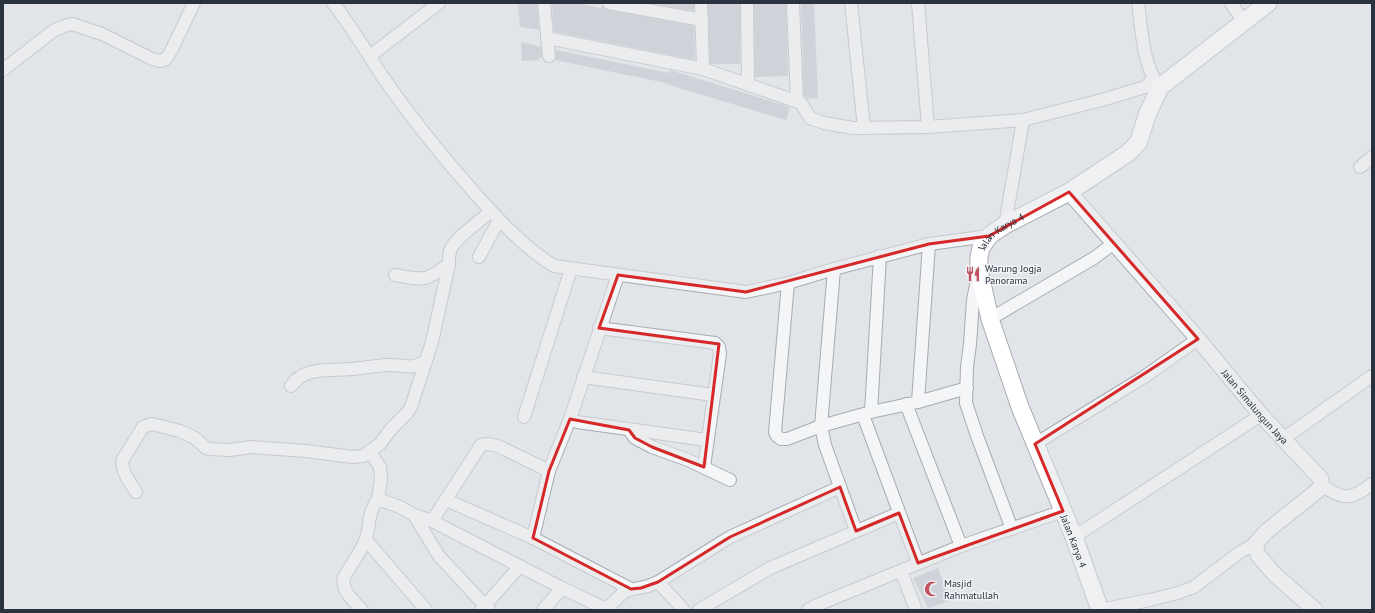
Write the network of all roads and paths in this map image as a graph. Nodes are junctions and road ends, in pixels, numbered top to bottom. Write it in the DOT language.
graph roads {
  1 [pos="194,3"];
  2 [pos="333,3"];
  3 [pos="439,3"];
  4 [pos="544,3"];
  5 [pos="609,3"];
  6 [pos="701,3"];
  7 [pos="746,3"];
  8 [pos="793,3"];
  9 [pos="851,3"];
  10 [pos="918,3"];
  11 [pos="1138,3"];
  12 [pos="1231,3"];
  13 [pos="1268,3"];
  14 [pos="702,20"];
  15 [pos="1243,21"];
  16 [pos="547,38"];
  17 [pos="370,56"];
  18 [pos="549,56"];
  19 [pos="703,68"];
  20 [pos="3,70"];
  21 [pos="1157,83"];
  22 [pos="748,84"];
  23 [pos="797,101"];
  24 [pos="1023,120"];
  25 [pos="928,127"];
  26 [pos="864,128"];
  27 [pos="1372,157"];
  28 [pos="1360,167"];
  29 [pos="1069,192"];
  30 [pos="495,216"];
  31 [pos="1005,225"];
  32 [pos="989,236"];
  33 [pos="1114,243"];
  34 [pos="929,244"];
  35 [pos="880,256"];
  36 [pos="479,257"];
  37 [pos="450,264"];
  38 [pos="571,269"];
  39 [pos="834,269"];
  40 [pos="979,270"];
  41 [pos="395,275"];
  42 [pos="618,275"];
  43 [pos="788,284"];
  44 [pos="990,319"];
  45 [pos="600,328"];
  46 [pos="1198,339"];
  47 [pos="426,362"];
  48 [pos="1372,376"];
  49 [pos="583,377"];
  50 [pos="291,386"];
  51 [pos="966,388"];
  52 [pos="713,395"];
  53 [pos="918,402"];
  54 [pos="906,404"];
  55 [pos="867,414"];
  56 [pos="1260,415"];
  57 [pos="524,417"];
  58 [pos="570,419"];
  59 [pos="821,426"];
  60 [pos="629,430"];
  61 [pos="1283,439"];
  62 [pos="707,440"];
  63 [pos="1035,444"];
  64 [pos="370,452"];
  65 [pos="704,467"];
  66 [pos="549,471"];
  67 [pos="730,480"];
  68 [pos="1372,484"];
  69 [pos="1322,486"];
  70 [pos="840,487"];
  71 [pos="136,492"];
  72 [pos="378,499"];
  73 [pos="446,500"];
  74 [pos="1063,511"];
  75 [pos="899,513"];
  76 [pos="414,515"];
  77 [pos="432,520"];
  78 [pos="1012,530"];
  79 [pos="856,531"];
  80 [pos="1074,537"];
  81 [pos="532,538"];
  82 [pos="366,540"];
  83 [pos="1256,544"];
  84 [pos="961,546"];
  85 [pos="918,563"];
  86 [pos="520,566"];
  87 [pos="901,571"];
  88 [pos="658,582"];
  89 [pos="562,588"];
  90 [pos="631,589"];
  91 [pos="485,609"];
  92 [pos="606,609"];
  93 [pos="362,610"];
  94 [pos="426,610"];
  95 [pos="543,610"];
  96 [pos="684,610"];
  97 [pos="699,610"];
  98 [pos="808,610"];
  99 [pos="916,610"];
  100 [pos="1100,610"];
  101 [pos="1315,610"];
  1 -- 20 [label="street"];
  2 -- 17 [label="street"];
  3 -- 17 [label="street"];
  4 -- 16 [label="street"];
  5 -- 14 [label="street"];
  6 -- 14 [label="street"];
  7 -- 22 [label="street"];
  8 -- 23 [label="street"];
  9 -- 26 [label="street"];
  10 -- 25 [label="street"];
  11 -- 21 [label="street"];
  12 -- 15 [label="street"];
  13 -- 15 [label="main road, Jalan Karya 4"];
  14 -- 19 [label="street"];
  15 -- 21 [label="main road, Jalan Karya 4"];
  16 -- 18 [label="street"];
  16 -- 19 [label="street"];
  17 -- 30 [label="street"];
  19 -- 22 [label="street"];
  21 -- 24 [label="street"];
  21 -- 29 [label="main road, Jalan Karya 4"];
  22 -- 23 [label="street"];
  23 -- 26 [label="street"];
  24 -- 25 [label="street"];
  24 -- 31 [label="street"];
  25 -- 26 [label="street"];
  27 -- 28 [label="street"];
  29 -- 31 [label="main road, Jalan Karya 4"];
  29 -- 33 [label="street, Jalan Simalungun Jaya"];
  30 -- 36 [label="street"];
  30 -- 37 [label="street"];
  30 -- 38 [label="street"];
  31 -- 32 [label="main road, Jalan Karya 4"];
  32 -- 34 [label="street"];
  32 -- 40 [label="main road, Jalan Karya 4"];
  33 -- 44 [label="street"];
  33 -- 46 [label="street, Jalan Simalungun Jaya"];
  34 -- 35 [label="street"];
  34 -- 53 [label="street"];
  35 -- 39 [label="street"];
  35 -- 55 [label="street"];
  37 -- 41 [label="street"];
  37 -- 47 [label="street"];
  38 -- 42 [label="street"];
  38 -- 57 [label="street"];
  39 -- 43 [label="street"];
  39 -- 59 [label="street"];
  40 -- 44 [label="main road, Jalan Karya 4"];
  40 -- 51 [label="street"];
  42 -- 43 [label="street"];
  42 -- 45 [label="street"];
  43 -- 59 [label="street"];
  44 -- 63 [label="main road, Jalan Karya 4"];
  45 -- 49 [label="street"];
  45 -- 52 [label="street"];
  46 -- 56 [label="street, Jalan Simalungun Jaya"];
  46 -- 63 [label="street"];
  47 -- 50 [label="street"];
  47 -- 64 [label="street"];
  48 -- 61 [label="street"];
  49 -- 52 [label="street"];
  49 -- 58 [label="street"];
  51 -- 53 [label="street"];
  51 -- 78 [label="street"];
  52 -- 62 [label="street"];
  53 -- 54 [label="street"];
  54 -- 55 [label="street"];
  54 -- 84 [label="street"];
  55 -- 59 [label="street"];
  55 -- 75 [label="street"];
  56 -- 61 [label="street, Jalan Simalungun Jaya"];
  56 -- 80 [label="street"];
  58 -- 60 [label="street"];
  58 -- 66 [label="street"];
  59 -- 70 [label="street"];
  60 -- 62 [label="street"];
  60 -- 65 [label="street"];
  61 -- 69 [label="street, Jalan Simalungun Jaya"];
  62 -- 65 [label="street"];
  63 -- 74 [label="main road, Jalan Karya 4"];
  64 -- 71 [label="street"];
  64 -- 72 [label="street"];
  65 -- 67 [label="street"];
  66 -- 73 [label="street"];
  66 -- 81 [label="street"];
  68 -- 69 [label="street"];
  69 -- 83 [label="street"];
  70 -- 79 [label="street"];
  70 -- 88 [label="street"];
  72 -- 76 [label="street"];
  72 -- 82 [label="street"];
  73 -- 77 [label="street"];
  73 -- 81 [label="street"];
  74 -- 78 [label="street"];
  74 -- 80 [label="main road, Jalan Karya 4"];
  75 -- 79 [label="street"];
  75 -- 85 [label="street"];
  76 -- 77 [label="street"];
  76 -- 91 [label="street"];
  77 -- 86 [label="street"];
  78 -- 84 [label="street"];
  79 -- 97 [label="street"];
  80 -- 100 [label="main road, Jalan Karya 4"];
  81 -- 90 [label="street"];
  82 -- 93 [label="street"];
  82 -- 94 [label="street"];
  83 -- 100 [label="street"];
  83 -- 101 [label="street"];
  84 -- 85 [label="street"];
  85 -- 87 [label="street"];
  86 -- 89 [label="street"];
  86 -- 91 [label="street"];
  87 -- 98 [label="street"];
  87 -- 99 [label="street"];
  88 -- 90 [label="street"];
  88 -- 96 [label="street"];
  89 -- 92 [label="street"];
  89 -- 95 [label="street"];
  90 -- 92 [label="street"];
}
